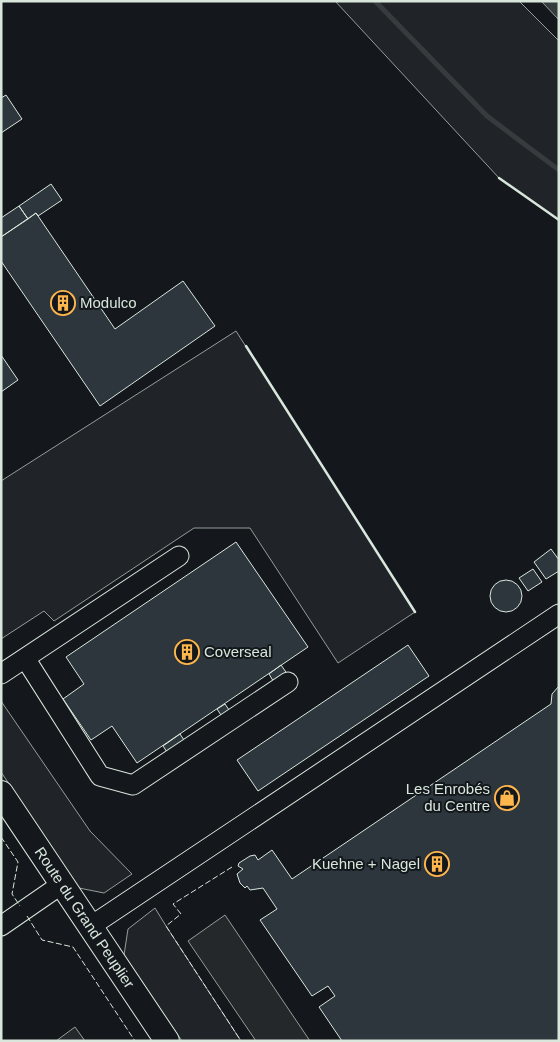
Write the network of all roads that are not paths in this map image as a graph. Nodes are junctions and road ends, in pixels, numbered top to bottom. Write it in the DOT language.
graph roads {
  1 [pos="179,556"];
  2 [pos="559,614"];
  3 [pos="25,658"];
  4 [pos="1,674"];
  5 [pos="288,682"];
  6 [pos="1,793"];
  7 [pos="62,884"];
  8 [pos="1,926"];
  9 [pos="91,926"];
  10 [pos="167,1041"];
  1 -- 3 [label="lane"];
  2 -- 9 [label="lane"];
  3 -- 4 [label="lane"];
  3 -- 5 [label="lane"];
  6 -- 7 [label="main road, Route du Grand Peuplier"];
  7 -- 8 [label="lane"];
  7 -- 9 [label="main road, Route du Grand Peuplier"];
  9 -- 10 [label="main road, Route du Grand Peuplier"];
}
